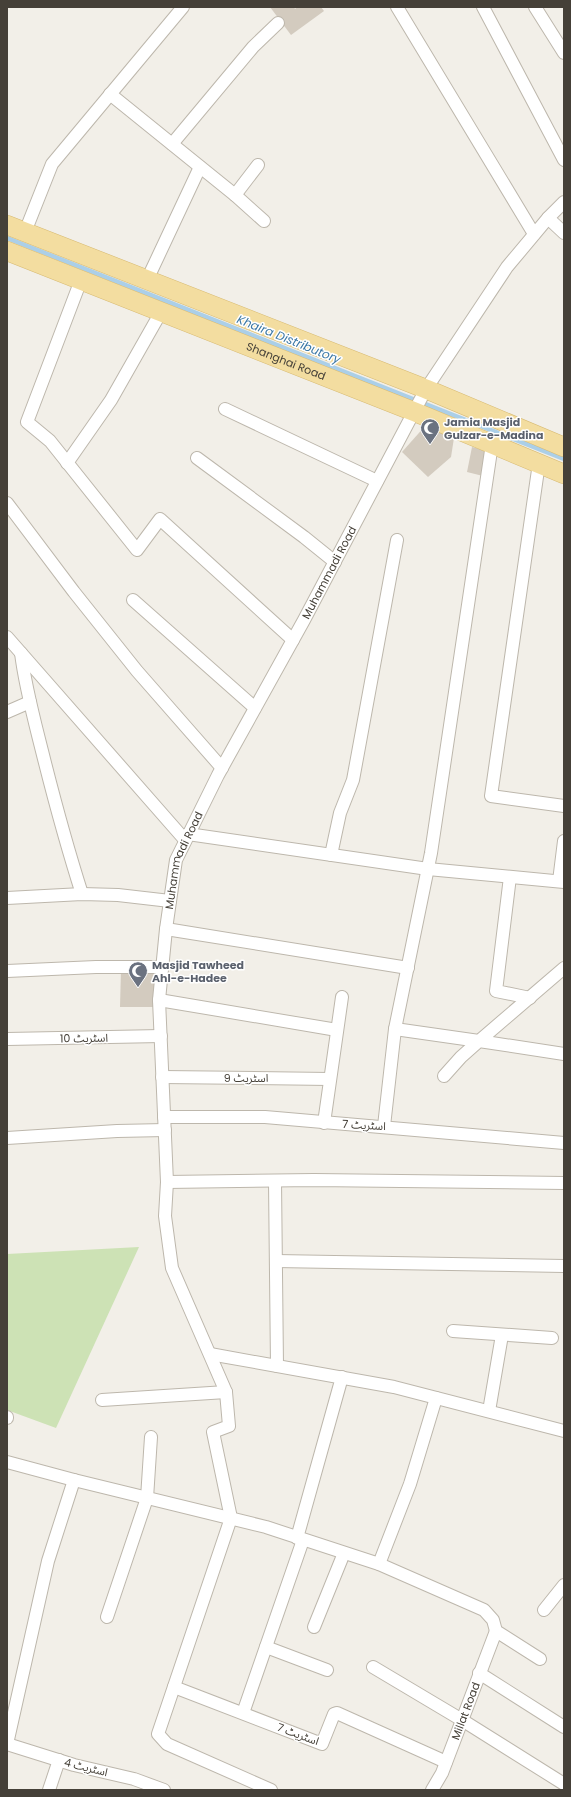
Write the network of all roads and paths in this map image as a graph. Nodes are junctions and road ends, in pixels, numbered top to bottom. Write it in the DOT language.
graph roads {
  1 [pos="183,7"];
  2 [pos="397,7"];
  3 [pos="484,7"];
  4 [pos="535,7"];
  5 [pos="278,23"];
  6 [pos="564,53"];
  7 [pos="110,94"];
  8 [pos="172,144"];
  9 [pos="564,160"];
  10 [pos="258,165"];
  11 [pos="200,167"];
  12 [pos="235,195"];
  13 [pos="564,202"];
  14 [pos="548,218"];
  15 [pos="264,221"];
  16 [pos="7,225"];
  17 [pos="25,232"];
  18 [pos="564,233"];
  19 [pos="534,234"];
  20 [pos="7,251"];
  21 [pos="81,280"];
  22 [pos="148,280"];
  23 [pos="161,312"];
  24 [pos="424,392"];
  25 [pos="225,409"];
  26 [pos="416,410"];
  27 [pos="492,444"];
  28 [pos="564,447"];
  29 [pos="197,458"];
  30 [pos="67,463"];
  31 [pos="539,463"];
  32 [pos="564,474"];
  33 [pos="377,481"];
  34 [pos="7,503"];
  35 [pos="397,540"];
  36 [pos="335,562"];
  37 [pos="134,600"];
  38 [pos="7,637"];
  39 [pos="293,640"];
  40 [pos="21,653"];
  41 [pos="30,702"];
  42 [pos="255,708"];
  43 [pos="7,712"];
  44 [pos="222,768"];
  45 [pos="564,806"];
  46 [pos="187,837"];
  47 [pos="564,841"];
  48 [pos="331,855"];
  49 [pos="428,869"];
  50 [pos="510,877"];
  51 [pos="561,882"];
  52 [pos="82,894"];
  53 [pos="7,898"];
  54 [pos="170,901"];
  55 [pos="166,928"];
  56 [pos="162,967"];
  57 [pos="408,968"];
  58 [pos="564,968"];
  59 [pos="7,971"];
  60 [pos="342,997"];
  61 [pos="530,998"];
  62 [pos="159,1000"];
  63 [pos="395,1029"];
  64 [pos="337,1030"];
  65 [pos="161,1036"];
  66 [pos="7,1038"];
  67 [pos="480,1041"];
  68 [pos="564,1054"];
  69 [pos="444,1076"];
  70 [pos="162,1077"];
  71 [pos="330,1079"];
  72 [pos="164,1117"];
  73 [pos="324,1123"];
  74 [pos="384,1126"];
  75 [pos="165,1130"];
  76 [pos="7,1138"];
  77 [pos="564,1143"];
  78 [pos="274,1181"];
  79 [pos="167,1182"];
  80 [pos="564,1183"];
  81 [pos="276,1261"];
  82 [pos="564,1266"];
  83 [pos="453,1331"];
  84 [pos="502,1335"];
  85 [pos="552,1338"];
  86 [pos="210,1354"];
  87 [pos="277,1366"];
  88 [pos="342,1377"];
  89 [pos="226,1392"];
  90 [pos="436,1398"];
  91 [pos="102,1400"];
  92 [pos="489,1411"];
  93 [pos="563,1428"];
  94 [pos="151,1437"];
  95 [pos="7,1462"];
  96 [pos="74,1480"];
  97 [pos="147,1498"];
  98 [pos="231,1518"];
  99 [pos="300,1539"];
  100 [pos="344,1553"];
  101 [pos="379,1564"];
  102 [pos="564,1585"];
  103 [pos="544,1610"];
  104 [pos="107,1617"];
  105 [pos="314,1627"];
  106 [pos="496,1631"];
  107 [pos="266,1647"];
  108 [pos="540,1659"];
  109 [pos="373,1667"];
  110 [pos="327,1670"];
  111 [pos="479,1673"];
  112 [pos="174,1687"];
  113 [pos="243,1713"];
  114 [pos="462,1720"];
  115 [pos="564,1727"];
  116 [pos="7,1744"];
  117 [pos="58,1760"];
  118 [pos="446,1762"];
  119 [pos="133,1784"];
  120 [pos="564,1784"];
  121 [pos="436,1788"];
  122 [pos="49,1790"];
  123 [pos="164,1790"];
  124 [pos="271,1790"];
  1 -- 7 [label="street"];
  2 -- 19 [label="street"];
  3 -- 9 [label="street"];
  4 -- 6 [label="street"];
  5 -- 8 [label="street"];
  7 -- 8 [label="street"];
  7 -- 17 [label="street"];
  8 -- 11 [label="street"];
  10 -- 12 [label="street"];
  11 -- 12 [label="street"];
  11 -- 22 [label="street"];
  12 -- 15 [label="street"];
  13 -- 14 [label="street, Muhammadi Road"];
  14 -- 18 [label="street"];
  14 -- 19 [label="street, Muhammadi Road"];
  16 -- 17 [label="main road"];
  17 -- 22 [label="main road"];
  19 -- 24 [label="street, Muhammadi Road"];
  20 -- 21 [label="main road, Shanghai Road"];
  21 -- 23 [label="main road, Shanghai Road"];
  21 -- 30 [label="street"];
  22 -- 24 [label="main road"];
  23 -- 26 [label="main road, Shanghai Road"];
  23 -- 30 [label="street"];
  24 -- 26 [label="street, Muhammadi Road"];
  24 -- 28 [label="main road"];
  25 -- 33 [label="street"];
  26 -- 27 [label="main road, Shanghai Road"];
  26 -- 33 [label="street, Muhammadi Road"];
  27 -- 31 [label="main road, Shanghai Road"];
  27 -- 49 [label="street"];
  29 -- 36 [label="street"];
  30 -- 39 [label="street"];
  31 -- 32 [label="main road, Shanghai Road"];
  31 -- 45 [label="street"];
  33 -- 36 [label="street, Muhammadi Road"];
  34 -- 44 [label="street"];
  35 -- 48 [label="street"];
  36 -- 39 [label="street, Muhammadi Road"];
  37 -- 42 [label="street"];
  38 -- 40 [label="street"];
  39 -- 42 [label="street, Muhammadi Road"];
  40 -- 41 [label="street"];
  40 -- 46 [label="street"];
  41 -- 43 [label="street"];
  41 -- 52 [label="street"];
  42 -- 44 [label="street, Muhammadi Road"];
  44 -- 46 [label="street, Muhammadi Road"];
  46 -- 48 [label="street"];
  46 -- 54 [label="street, Muhammadi Road"];
  47 -- 51 [label="street"];
  48 -- 49 [label="street"];
  49 -- 50 [label="street"];
  49 -- 57 [label="street"];
  50 -- 51 [label="street"];
  50 -- 61 [label="street"];
  52 -- 53 [label="street"];
  52 -- 54 [label="street"];
  54 -- 55 [label="street, Muhammadi Road"];
  55 -- 56 [label="street, Muhammadi Road"];
  55 -- 57 [label="street"];
  56 -- 59 [label="street"];
  56 -- 62 [label="street, Muhammadi Road"];
  57 -- 63 [label="street"];
  58 -- 61 [label="street"];
  60 -- 64 [label="street"];
  61 -- 67 [label="street"];
  62 -- 64 [label="street"];
  62 -- 65 [label="street, Muhammadi Road"];
  63 -- 67 [label="street"];
  63 -- 74 [label="street"];
  64 -- 71 [label="street"];
  65 -- 66 [label="street, اسٹریٹ 10"];
  65 -- 70 [label="street, Muhammadi Road"];
  67 -- 68 [label="street"];
  67 -- 69 [label="street"];
  70 -- 71 [label="street, اسٹریٹ 9"];
  70 -- 72 [label="street, Muhammadi Road"];
  71 -- 73 [label="street"];
  72 -- 73 [label="street, اسٹریٹ 7"];
  72 -- 75 [label="street, Muhammadi Road"];
  73 -- 74 [label="street, اسٹریٹ 7"];
  74 -- 77 [label="street, اسٹریٹ 7"];
  75 -- 76 [label="street"];
  75 -- 79 [label="street, Muhammadi Road"];
  78 -- 79 [label="street"];
  78 -- 80 [label="street"];
  78 -- 81 [label="street"];
  79 -- 86 [label="street, Muhammadi Road"];
  81 -- 82 [label="street"];
  81 -- 87 [label="street"];
  83 -- 84 [label="street"];
  84 -- 85 [label="street"];
  84 -- 92 [label="street"];
  86 -- 87 [label="street"];
  86 -- 89 [label="street, Muhammadi Road"];
  87 -- 88 [label="street"];
  88 -- 90 [label="street"];
  88 -- 99 [label="street"];
  89 -- 91 [label="street"];
  89 -- 98 [label="street, Muhammadi Road"];
  90 -- 92 [label="street"];
  90 -- 101 [label="street"];
  92 -- 93 [label="street"];
  94 -- 97 [label="street"];
  95 -- 96 [label="street"];
  96 -- 97 [label="street"];
  96 -- 116 [label="street"];
  97 -- 98 [label="street"];
  97 -- 104 [label="street"];
  98 -- 99 [label="street"];
  98 -- 112 [label="street"];
  99 -- 100 [label="street"];
  99 -- 107 [label="street"];
  100 -- 101 [label="street"];
  100 -- 105 [label="street"];
  101 -- 106 [label="street"];
  102 -- 103 [label="street"];
  106 -- 108 [label="street"];
  106 -- 111 [label="street, Millat Road"];
  107 -- 110 [label="street"];
  107 -- 113 [label="street"];
  109 -- 114 [label="street"];
  111 -- 114 [label="street, Millat Road"];
  111 -- 115 [label="street"];
  112 -- 113 [label="street, اسٹریٹ 7"];
  112 -- 124 [label="street"];
  113 -- 118 [label="street, اسٹریٹ 7"];
  114 -- 118 [label="street, Millat Road"];
  114 -- 120 [label="street"];
  116 -- 117 [label="street, اسٹریٹ 4"];
  117 -- 119 [label="street, اسٹریٹ 4"];
  117 -- 122 [label="street"];
  118 -- 121 [label="street, Millat Road"];
  119 -- 123 [label="street, اسٹریٹ 4"];
}
